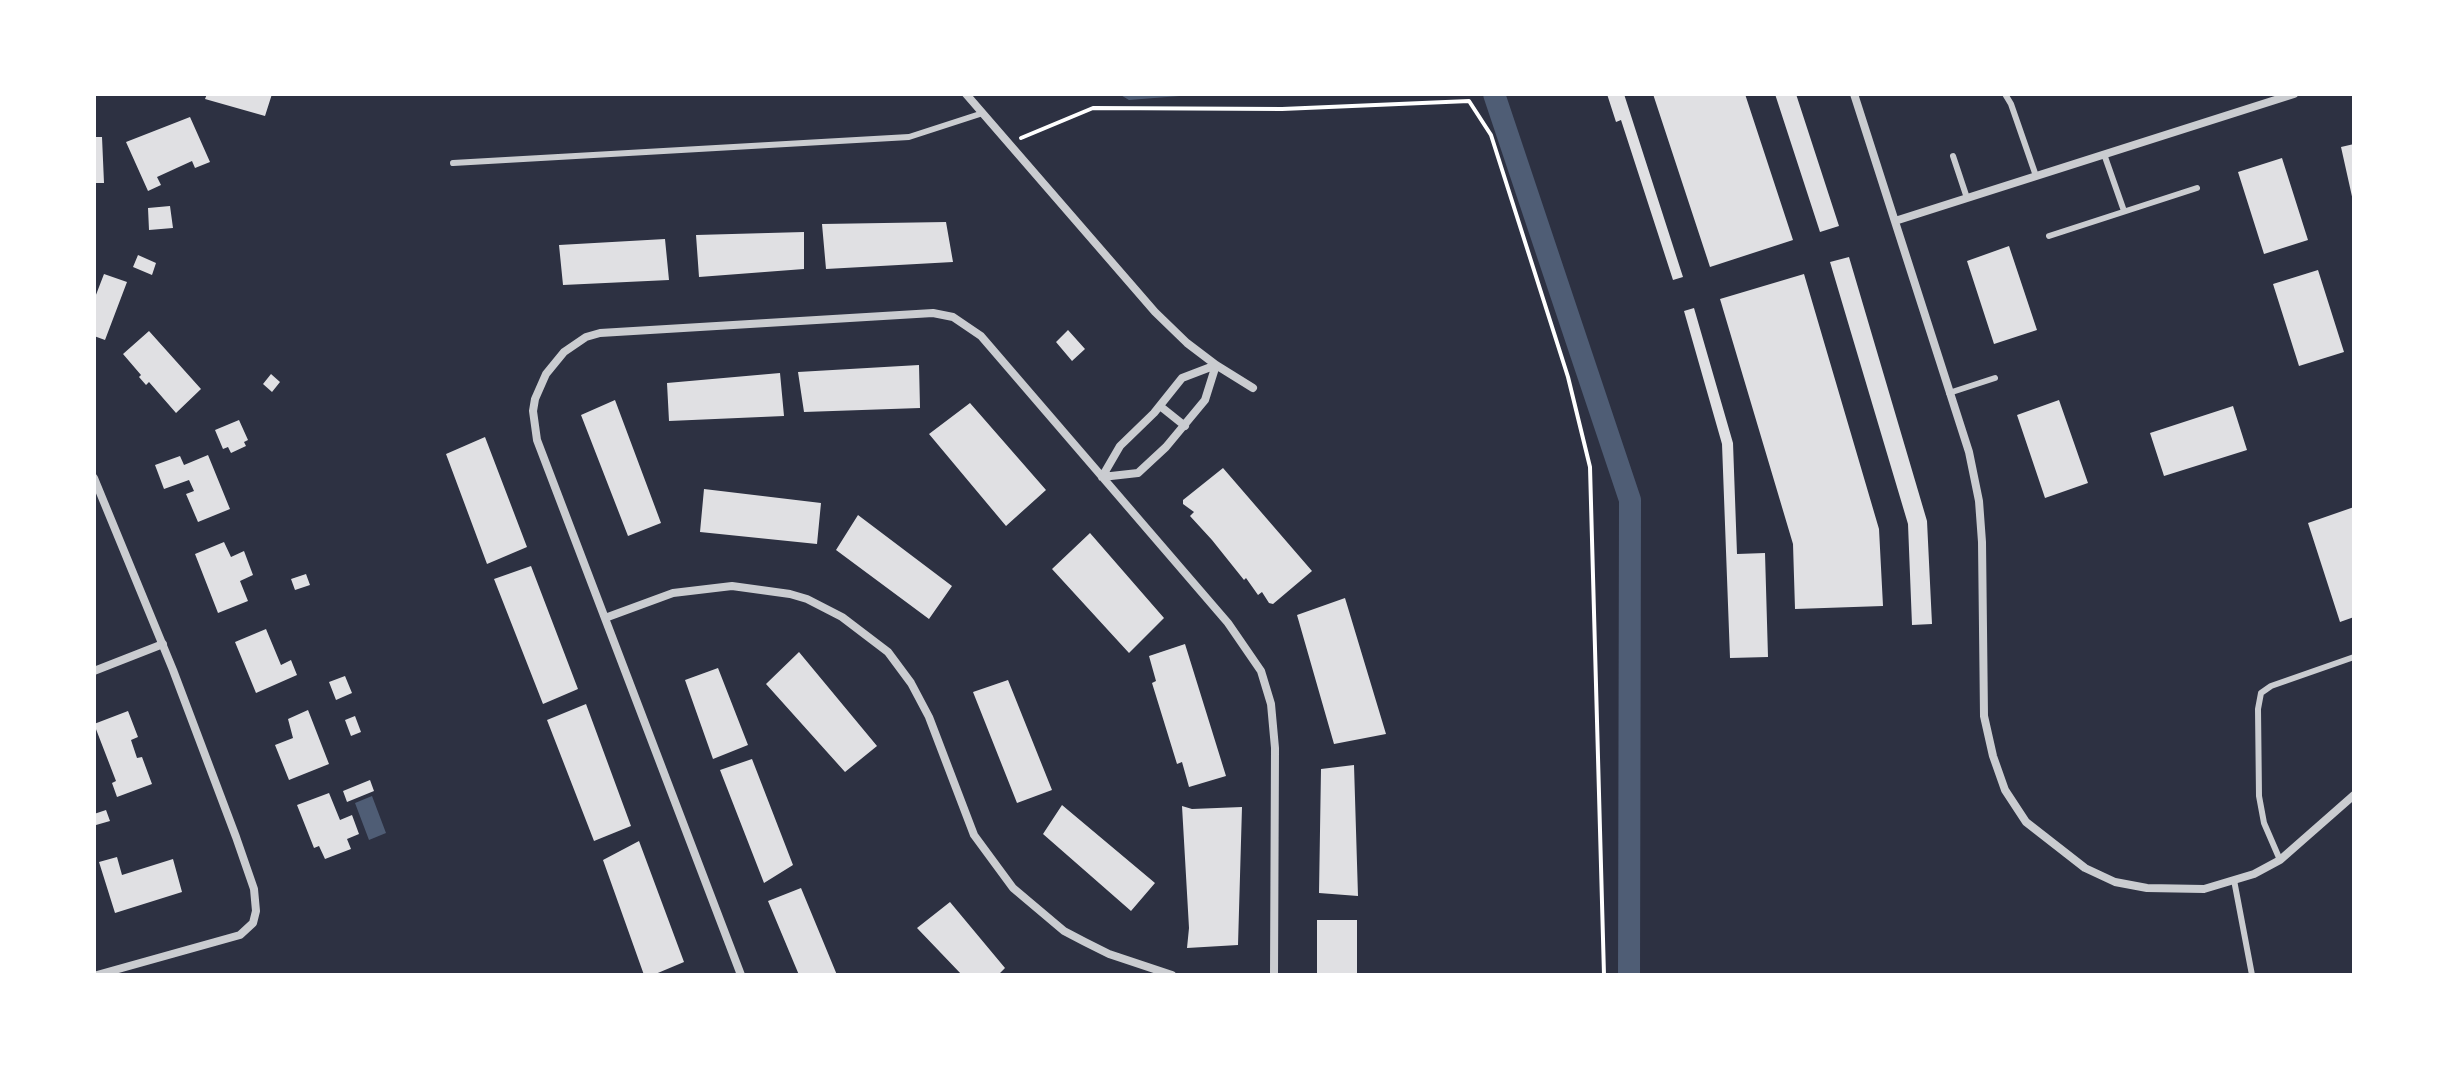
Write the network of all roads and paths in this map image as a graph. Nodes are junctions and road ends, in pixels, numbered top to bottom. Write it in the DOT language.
graph roads {
  1 [pos="966,94"];
  2 [pos="1854,94"];
  3 [pos="2005,94"];
  4 [pos="2294,94"];
  5 [pos="983,113"];
  6 [pos="1009,144"];
  7 [pos="2104,154"];
  8 [pos="1953,156"];
  9 [pos="453,163"];
  10 [pos="2036,176"];
  11 [pos="2197,188"];
  12 [pos="1967,198"];
  13 [pos="2124,211"];
  14 [pos="1895,221"];
  15 [pos="2049,236"];
  16 [pos="1216,365"];
  17 [pos="1995,378"];
  18 [pos="1253,388"];
  19 [pos="1949,393"];
  20 [pos="1160,406"];
  21 [pos="1185,426"];
  22 [pos="1102,477"];
  23 [pos="94,478"];
  24 [pos="605,618"];
  25 [pos="163,644"];
  26 [pos="2354,657"];
  27 [pos="94,671"];
  28 [pos="2354,795"];
  29 [pos="2280,860"];
  30 [pos="2234,880"];
  31 [pos="97,975"];
  32 [pos="741,975"];
  33 [pos="1172,975"];
  34 [pos="1274,975"];
  35 [pos="1604,975"];
  36 [pos="2252,975"];
  1 -- 5 [label="street"];
  2 -- 14 [label="street"];
  3 -- 10 [label="lane"];
  4 -- 7 [label="street"];
  5 -- 6 [label="street"];
  5 -- 9 [label="lane"];
  6 -- 16 [label="street"];
  6 -- 35 [label="path"];
  7 -- 10 [label="street"];
  7 -- 13 [label="lane"];
  8 -- 12 [label="lane"];
  10 -- 12 [label="street"];
  11 -- 13 [label="lane"];
  12 -- 14 [label="street"];
  13 -- 15 [label="lane"];
  14 -- 19 [label="street"];
  16 -- 18 [label="street"];
  16 -- 20 [label="street"];
  16 -- 21 [label="street"];
  17 -- 19 [label="lane"];
  19 -- 30 [label="street"];
  20 -- 21 [label="street"];
  20 -- 22 [label="street"];
  21 -- 22 [label="street"];
  22 -- 24 [label="street"];
  22 -- 34 [label="street"];
  23 -- 25 [label="street"];
  24 -- 32 [label="street"];
  24 -- 33 [label="street"];
  25 -- 27 [label="street"];
  25 -- 31 [label="street"];
  26 -- 29 [label="lane"];
  28 -- 29 [label="street"];
  29 -- 30 [label="street"];
  30 -- 36 [label="lane"];
}
